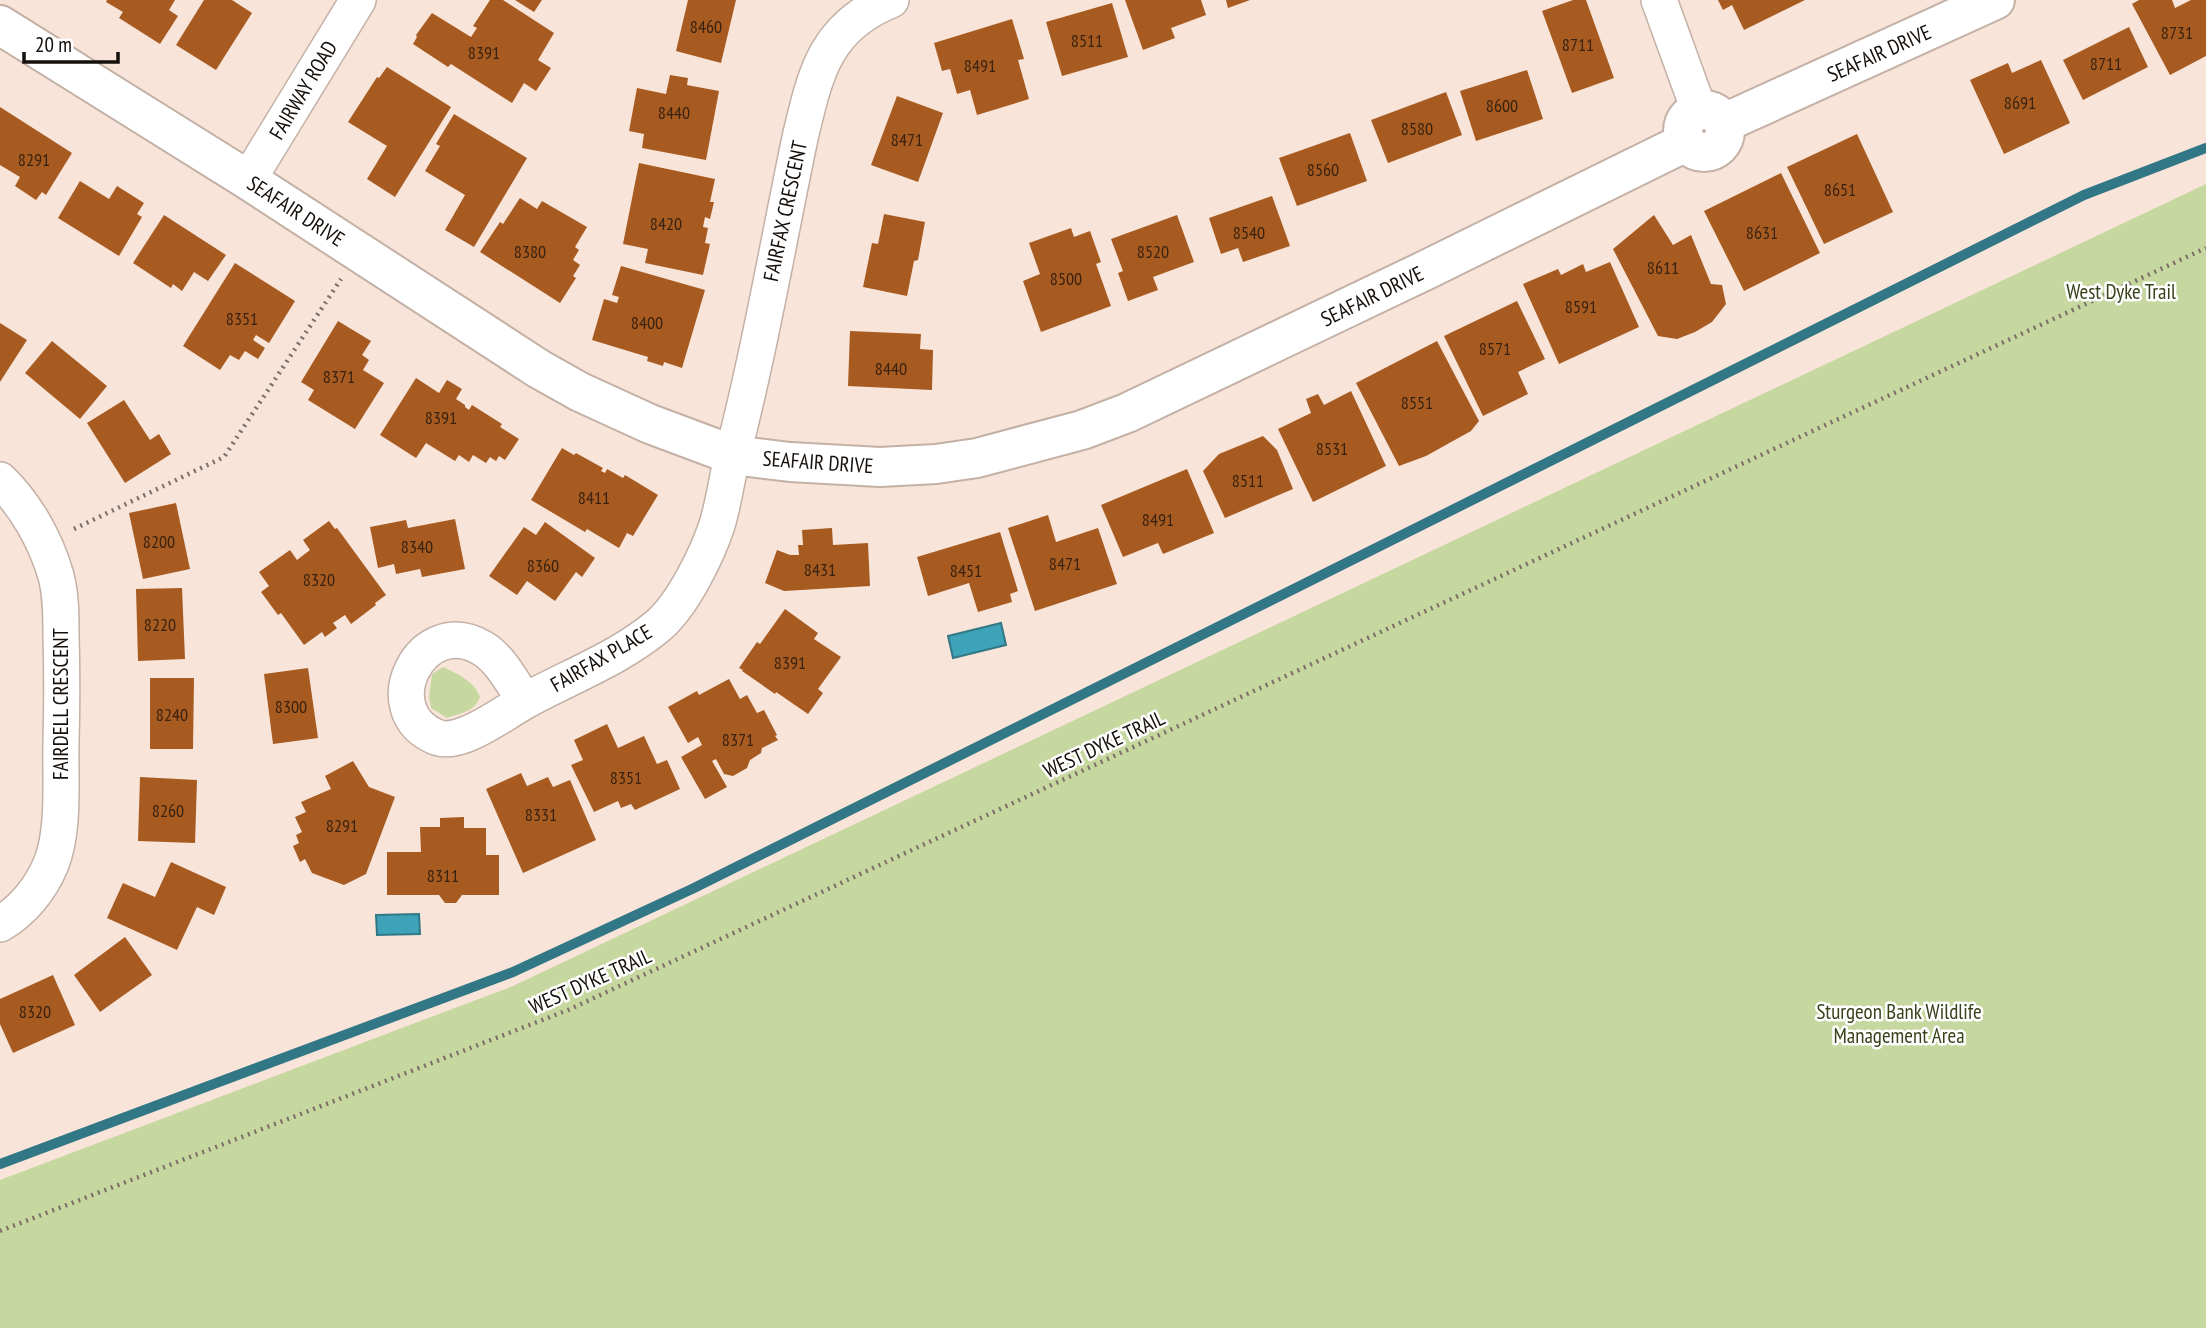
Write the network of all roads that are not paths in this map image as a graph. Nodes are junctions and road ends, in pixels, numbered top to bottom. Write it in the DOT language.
graph roads {
  1 [pos="358,0"];
  2 [pos="891,0"];
  3 [pos="1660,0"];
  4 [pos="1995,0"];
  5 [pos="0,25"];
  6 [pos="1703,125"];
  7 [pos="248,180"];
  8 [pos="733,455"];
  9 [pos="0,480"];
  10 [pos="525,701"];
  11 [pos="0,924"];
  1 -- 7 [label="street, FAIRWAY ROAD"];
  2 -- 8 [label="street, FAIRFAX CRESCENT"];
  3 -- 6 [label="street"];
  4 -- 6 [label="street, SEAFAIR DRIVE"];
  5 -- 7 [label="street, SEAFAIR DRIVE"];
  6 -- 8 [label="street, SEAFAIR DRIVE"];
  7 -- 8 [label="street, SEAFAIR DRIVE"];
  8 -- 10 [label="street, FAIRFAX PLACE"];
  9 -- 11 [label="street, FAIRDELL CRESCENT"];
}
